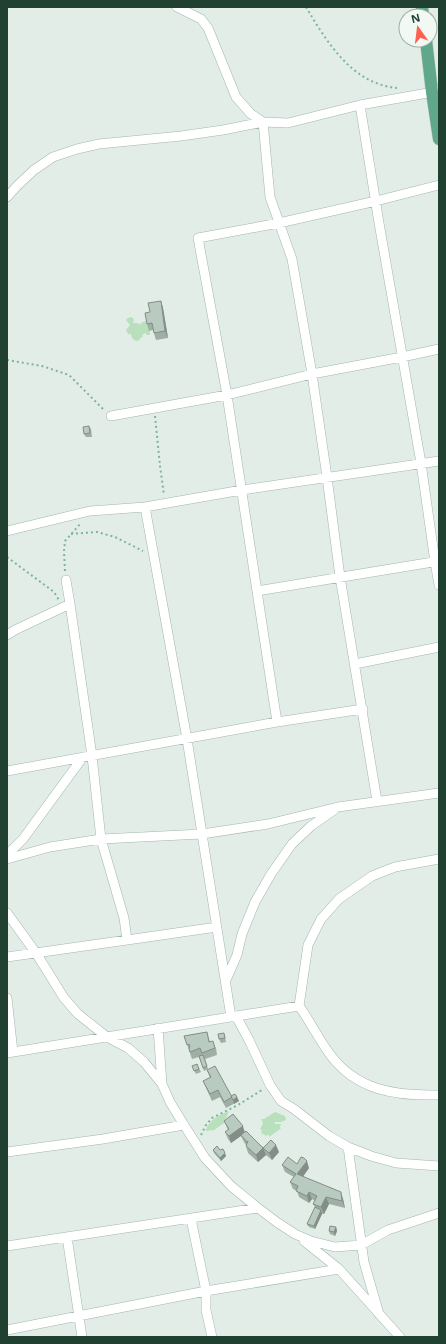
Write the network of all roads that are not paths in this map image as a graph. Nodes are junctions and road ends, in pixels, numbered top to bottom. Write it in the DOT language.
graph roads {
  1 [pos="177,7"];
  2 [pos="427,48"];
  3 [pos="435,92"];
  4 [pos="360,105"];
  5 [pos="263,122"];
  6 [pos="439,139"];
  7 [pos="439,185"];
  8 [pos="7,197"];
  9 [pos="376,201"];
  10 [pos="279,223"];
  11 [pos="439,349"];
  12 [pos="402,357"];
  13 [pos="312,374"];
  14 [pos="227,395"];
  15 [pos="111,416"];
  16 [pos="439,461"];
  17 [pos="421,463"];
  18 [pos="327,477"];
  19 [pos="242,490"];
  20 [pos="145,507"];
  21 [pos="7,531"];
  22 [pos="437,561"];
  23 [pos="340,577"];
  24 [pos="66,580"];
  25 [pos="439,584"];
  26 [pos="257,591"];
  27 [pos="66,606"];
  28 [pos="7,635"];
  29 [pos="439,647"];
  30 [pos="355,664"];
  31 [pos="363,709"];
  32 [pos="277,722"];
  33 [pos="187,739"];
  34 [pos="88,757"];
  35 [pos="7,771"];
  36 [pos="439,793"];
  37 [pos="377,801"];
  38 [pos="338,807"];
  39 [pos="202,834"];
  40 [pos="101,839"];
  41 [pos="7,855"];
  42 [pos="7,859"];
  43 [pos="439,859"];
  44 [pos="7,913"];
  45 [pos="217,927"];
  46 [pos="127,940"];
  47 [pos="36,953"];
  48 [pos="7,957"];
  49 [pos="226,980"];
  50 [pos="7,998"];
  51 [pos="299,1006"];
  52 [pos="234,1016"];
  53 [pos="158,1028"];
  54 [pos="106,1037"];
  55 [pos="10,1052"];
  56 [pos="162,1084"];
  57 [pos="439,1095"];
  58 [pos="184,1125"];
  59 [pos="348,1147"];
  60 [pos="7,1152"];
  61 [pos="439,1166"];
  62 [pos="258,1208"];
  63 [pos="439,1213"];
  64 [pos="191,1219"];
  65 [pos="296,1234"];
  66 [pos="67,1238"];
  67 [pos="361,1245"];
  68 [pos="7,1246"];
  69 [pos="339,1269"];
  70 [pos="206,1291"];
  71 [pos="379,1314"];
  72 [pos="79,1316"];
  73 [pos="7,1330"];
  74 [pos="82,1337"];
  75 [pos="212,1337"];
  76 [pos="400,1337"];
  1 -- 5 [label="street"];
  2 -- 3 [label="main road"];
  3 -- 4 [label="street"];
  3 -- 6 [label="main road"];
  4 -- 5 [label="street"];
  4 -- 9 [label="street"];
  5 -- 8 [label="street"];
  5 -- 10 [label="street"];
  7 -- 9 [label="street"];
  9 -- 10 [label="street"];
  9 -- 12 [label="street"];
  10 -- 13 [label="street"];
  10 -- 14 [label="street"];
  11 -- 12 [label="street"];
  12 -- 13 [label="street"];
  12 -- 17 [label="street"];
  13 -- 14 [label="street"];
  13 -- 18 [label="street"];
  14 -- 15 [label="street"];
  14 -- 19 [label="street"];
  16 -- 17 [label="street"];
  17 -- 18 [label="street"];
  17 -- 22 [label="street"];
  18 -- 19 [label="street"];
  18 -- 23 [label="street"];
  19 -- 20 [label="street"];
  19 -- 26 [label="street"];
  20 -- 21 [label="street"];
  20 -- 33 [label="street"];
  22 -- 23 [label="street"];
  22 -- 25 [label="street"];
  23 -- 26 [label="street"];
  23 -- 30 [label="street"];
  24 -- 27 [label="street"];
  26 -- 32 [label="street"];
  27 -- 28 [label="street"];
  27 -- 34 [label="street"];
  29 -- 30 [label="street"];
  30 -- 31 [label="street"];
  31 -- 32 [label="street"];
  31 -- 37 [label="street"];
  32 -- 33 [label="street"];
  33 -- 34 [label="street"];
  33 -- 39 [label="street"];
  34 -- 35 [label="street"];
  34 -- 40 [label="street"];
  34 -- 41 [label="street"];
  36 -- 37 [label="street"];
  37 -- 38 [label="street"];
  38 -- 39 [label="street"];
  38 -- 49 [label="street"];
  39 -- 40 [label="street"];
  39 -- 45 [label="street"];
  40 -- 42 [label="street"];
  40 -- 46 [label="street"];
  43 -- 51 [label="street"];
  44 -- 47 [label="street"];
  45 -- 46 [label="street"];
  45 -- 49 [label="street"];
  46 -- 47 [label="street"];
  47 -- 48 [label="street"];
  47 -- 54 [label="street"];
  49 -- 52 [label="street"];
  50 -- 55 [label="street"];
  51 -- 52 [label="street"];
  51 -- 57 [label="street"];
  52 -- 53 [label="street"];
  52 -- 59 [label="street"];
  53 -- 54 [label="street"];
  53 -- 56 [label="street"];
  54 -- 55 [label="street"];
  54 -- 56 [label="street"];
  56 -- 58 [label="street"];
  58 -- 60 [label="street"];
  58 -- 62 [label="street"];
  59 -- 61 [label="street"];
  59 -- 67 [label="street"];
  62 -- 64 [label="street"];
  62 -- 65 [label="street"];
  63 -- 67 [label="street"];
  64 -- 66 [label="street"];
  64 -- 70 [label="street"];
  65 -- 67 [label="street"];
  65 -- 69 [label="street"];
  66 -- 68 [label="street"];
  66 -- 72 [label="street"];
  67 -- 71 [label="street"];
  69 -- 70 [label="street"];
  69 -- 71 [label="street"];
  70 -- 72 [label="street"];
  70 -- 75 [label="street"];
  71 -- 76 [label="street"];
  72 -- 73 [label="street"];
  72 -- 74 [label="street"];
}
